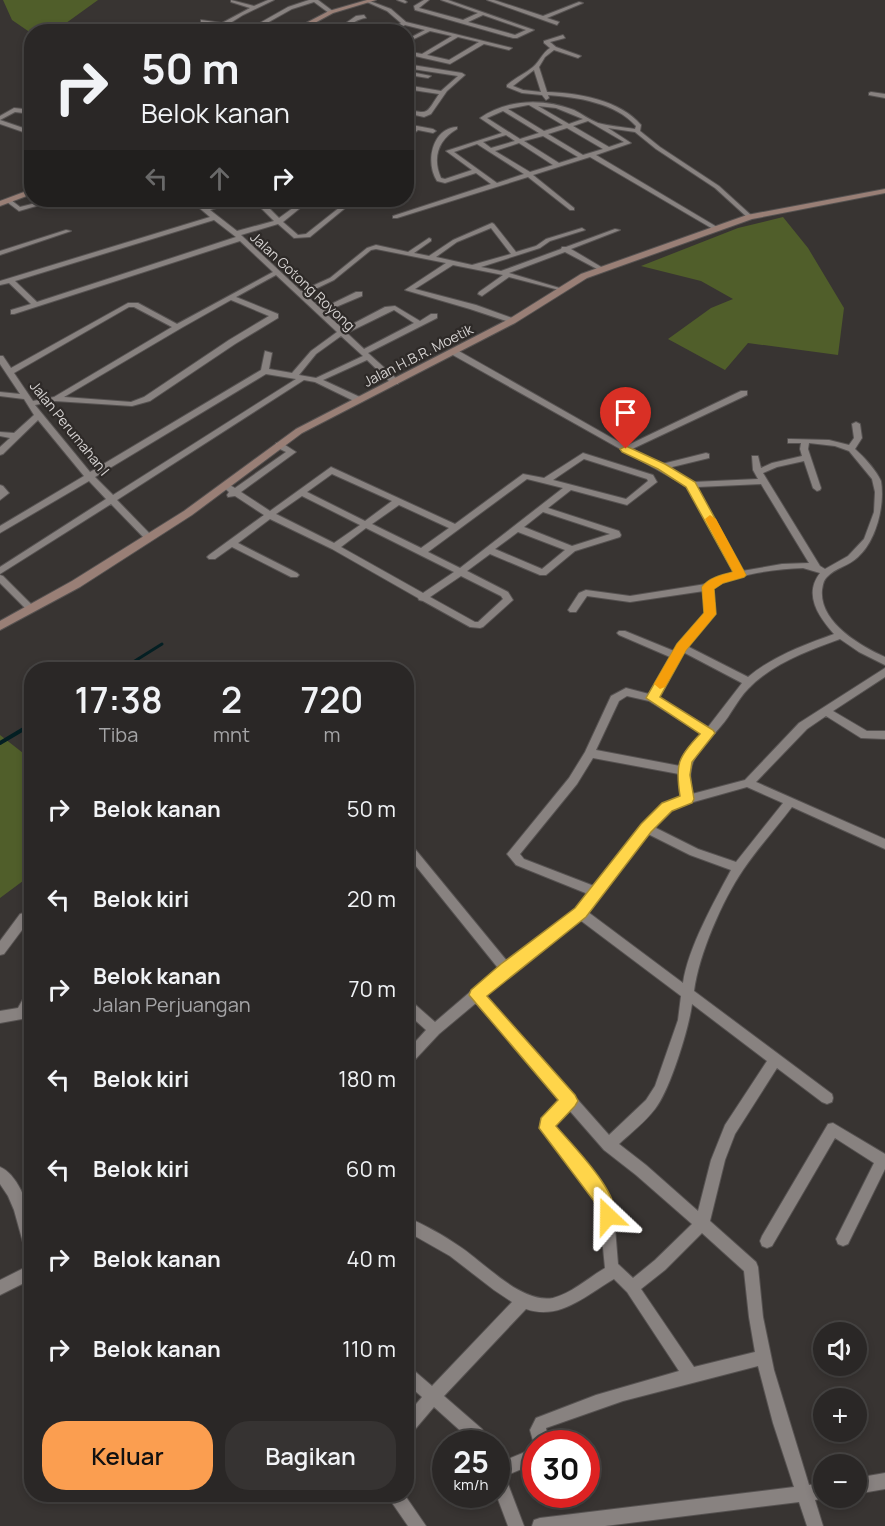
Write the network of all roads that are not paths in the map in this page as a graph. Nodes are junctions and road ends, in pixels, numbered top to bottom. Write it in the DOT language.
graph roads {
  1 [pos="235,0"];
  2 [pos="272,0"];
  3 [pos="314,0"];
  4 [pos="427,0"];
  5 [pos="443,0"];
  6 [pos="489,0"];
  7 [pos="371,1"];
  8 [pos="581,3"];
  9 [pos="254,8"];
  10 [pos="331,12"];
  11 [pos="483,14"];
  12 [pos="543,18"];
  13 [pos="203,21"];
  14 [pos="230,21"];
  15 [pos="463,22"];
  16 [pos="238,23"];
  17 [pos="404,23"];
  18 [pos="557,23"];
  19 [pos="217,24"];
  20 [pos="224,24"];
  21 [pos="260,24"];
  22 [pos="308,24"];
  23 [pos="408,24"];
  24 [pos="414,25"];
  25 [pos="430,29"];
  26 [pos="456,36"];
  27 [pos="562,37"];
  28 [pos="414,38"];
  29 [pos="483,42"];
  30 [pos="509,48"];
  31 [pos="554,48"];
  32 [pos="414,54"];
  33 [pos="422,56"];
  34 [pos="578,56"];
  35 [pos="414,67"];
  36 [pos="418,67"];
  37 [pos="536,67"];
  38 [pos="435,70"];
  39 [pos="414,71"];
  40 [pos="414,76"];
  41 [pos="414,88"];
  42 [pos="443,93"];
  43 [pos="544,93"];
  44 [pos="871,94"];
  45 [pos="885,96"];
  46 [pos="529,103"];
  47 [pos="548,104"];
  48 [pos="24,105"];
  49 [pos="14,110"];
  50 [pos="505,110"];
  51 [pos="24,111"];
  52 [pos="414,112"];
  53 [pos="589,119"];
  54 [pos="0,120"];
  55 [pos="598,124"];
  56 [pos="566,126"];
  57 [pos="414,127"];
  58 [pos="417,128"];
  59 [pos="454,128"];
  60 [pos="24,130"];
  61 [pos="414,131"];
  62 [pos="433,131"];
  63 [pos="638,131"];
  64 [pos="507,133"];
  65 [pos="543,133"];
  66 [pos="519,141"];
  67 [pos="478,142"];
  68 [pos="608,149"];
  69 [pos="491,150"];
  70 [pos="591,155"];
  71 [pos="582,157"];
  72 [pos="558,165"];
  73 [pos="476,171"];
  74 [pos="528,174"];
  75 [pos="495,184"];
  76 [pos="885,191"];
  77 [pos="24,194"];
  78 [pos="9,201"];
  79 [pos="0,204"];
  80 [pos="27,207"];
  81 [pos="204,207"];
  82 [pos="214,207"];
  83 [pos="264,207"];
  84 [pos="298,207"];
  85 [pos="343,207"];
  86 [pos="207,209"];
  87 [pos="572,209"];
  88 [pos="216,217"];
  89 [pos="395,217"];
  90 [pos="750,217"];
  91 [pos="277,219"];
  92 [pos="555,227"];
  93 [pos="715,228"];
  94 [pos="582,230"];
  95 [pos="617,230"];
  96 [pos="68,231"];
  97 [pos="236,234"];
  98 [pos="566,235"];
  99 [pos="429,240"];
  100 [pos="564,248"];
  101 [pos="411,252"];
  102 [pos="0,253"];
  103 [pos="515,255"];
  104 [pos="431,258"];
  105 [pos="451,263"];
  106 [pos="471,266"];
  107 [pos="601,269"];
  108 [pos="276,272"];
  109 [pos="505,274"];
  110 [pos="11,282"];
  111 [pos="0,283"];
  112 [pos="561,290"];
  113 [pos="300,294"];
  114 [pos="358,294"];
  115 [pos="482,294"];
  116 [pos="229,297"];
  117 [pos="36,305"];
  118 [pos="14,312"];
  119 [pos="319,312"];
  120 [pos="434,316"];
  121 [pos="512,321"];
  122 [pos="420,324"];
  123 [pos="178,327"];
  124 [pos="341,332"];
  125 [pos="454,352"];
  126 [pos="268,353"];
  127 [pos="364,355"];
  128 [pos="0,358"];
  129 [pos="265,371"];
  130 [pos="10,372"];
  131 [pos="299,376"];
  132 [pos="317,380"];
  133 [pos="395,382"];
  134 [pos="0,393"];
  135 [pos="744,393"];
  136 [pos="56,399"];
  137 [pos="359,400"];
  138 [pos="28,401"];
  139 [pos="38,415"];
  140 [pos="856,424"];
  141 [pos="0,434"];
  142 [pos="16,436"];
  143 [pos="791,441"];
  144 [pos="805,442"];
  145 [pos="279,445"];
  146 [pos="626,449"];
  147 [pos="851,449"];
  148 [pos="0,452"];
  149 [pos="706,456"];
  150 [pos="755,458"];
  151 [pos="807,458"];
  152 [pos="662,467"];
  153 [pos="88,476"];
  154 [pos="761,477"];
  155 [pos="546,480"];
  156 [pos="691,485"];
  157 [pos="570,487"];
  158 [pos="0,488"];
  159 [pos="223,488"];
  160 [pos="817,488"];
  161 [pos="301,492"];
  162 [pos="236,495"];
  163 [pos="0,497"];
  164 [pos="112,499"];
  165 [pos="398,501"];
  166 [pos="541,509"];
  167 [pos="882,513"];
  168 [pos="270,515"];
  169 [pos="365,526"];
  170 [pos="455,527"];
  171 [pos="517,528"];
  172 [pos="0,530"];
  173 [pos="149,538"];
  174 [pos="231,543"];
  175 [pos="335,548"];
  176 [pos="489,549"];
  177 [pos="572,549"];
  178 [pos="422,552"];
  179 [pos="212,557"];
  180 [pos="821,570"];
  181 [pos="0,571"];
  182 [pos="459,573"];
  183 [pos="294,575"];
  184 [pos="740,575"];
  185 [pos="0,578"];
  186 [pos="708,587"];
  187 [pos="422,598"];
  188 [pos="31,609"];
  189 [pos="573,610"];
  190 [pos="0,626"];
  191 [pos="621,633"];
  192 [pos="841,635"];
  193 [pos="679,651"];
  194 [pos="885,661"];
  195 [pos="885,672"];
  196 [pos="749,682"];
  197 [pos="652,698"];
  198 [pos="825,711"];
  199 [pos="709,733"];
  200 [pos="885,735"];
  201 [pos="590,753"];
  202 [pos="684,771"];
  203 [pos="748,783"];
  204 [pos="687,799"];
  205 [pos="790,802"];
  206 [pos="646,828"];
  207 [pos="885,844"];
  208 [pos="414,856"];
  209 [pos="738,868"];
  210 [pos="597,892"];
  211 [pos="580,913"];
  212 [pos="24,918"];
  213 [pos="0,950"];
  214 [pos="506,969"];
  215 [pos="477,995"];
  216 [pos="688,995"];
  217 [pos="414,1011"];
  218 [pos="24,1015"];
  219 [pos="0,1017"];
  220 [pos="435,1030"];
  221 [pos="414,1052"];
  222 [pos="775,1060"];
  223 [pos="827,1098"];
  224 [pos="569,1101"];
  225 [pos="609,1144"];
  226 [pos="884,1161"];
  227 [pos="0,1174"];
  228 [pos="24,1219"];
  229 [pos="702,1224"];
  230 [pos="414,1228"];
  231 [pos="843,1239"];
  232 [pos="767,1241"];
  233 [pos="612,1271"];
  234 [pos="24,1274"];
  235 [pos="632,1287"];
  236 [pos="0,1288"];
  237 [pos="523,1301"];
  238 [pos="764,1357"];
  239 [pos="691,1376"];
  240 [pos="414,1380"];
  241 [pos="433,1396"];
  242 [pos="414,1419"];
  243 [pos="472,1430"];
  244 [pos="538,1430"];
  245 [pos="885,1481"];
  246 [pos="867,1483"];
  247 [pos="813,1493"];
  248 [pos="806,1494"];
  249 [pos="400,1502"];
  250 [pos="509,1508"];
  251 [pos="418,1526"];
  252 [pos="516,1526"];
  253 [pos="540,1526"];
  254 [pos="815,1526"];
  1 -- 9 [label="street"];
  2 -- 9 [label="street"];
  3 -- 10 [label="street"];
  3 -- 21 [label="street"];
  4 -- 15 [label="street"];
  5 -- 11 [label="street"];
  6 -- 12 [label="street"];
  7 -- 10 [label="street"];
  7 -- 17 [label="street"];
  8 -- 12 [label="street"];
  9 -- 14 [label="street"];
  10 -- 22 [label="street"];
  11 -- 15 [label="street"];
  11 -- 15 [label="street"];
  12 -- 18 [label="street"];
  13 -- 19 [label="street"];
  14 -- 16 [label="street"];
  14 -- 20 [label="street"];
  17 -- 23 [label="street"];
  24 -- 25 [label="street"];
  25 -- 26 [label="street"];
  25 -- 28 [label="street"];
  26 -- 29 [label="street"];
  26 -- 33 [label="street"];
  27 -- 31 [label="street"];
  29 -- 30 [label="street"];
  29 -- 33 [label="street"];
  31 -- 34 [label="street"];
  31 -- 37 [label="street"];
  32 -- 33 [label="street"];
  35 -- 36 [label="street"];
  36 -- 38 [label="street"];
  36 -- 39 [label="street"];
  37 -- 43 [label="street"];
  37 -- 43 [label="street"];
  38 -- 40 [label="street"];
  38 -- 42 [label="street"];
  41 -- 42 [label="street"];
  42 -- 52 [label="street"];
  43 -- 47 [label="street"];
  43 -- 63 [label="street"];
  44 -- 45 [label="street"];
  46 -- 47 [label="street"];
  46 -- 50 [label="street"];
  46 -- 56 [label="street"];
  47 -- 53 [label="street"];
  48 -- 49 [label="street"];
  49 -- 51 [label="street"];
  49 -- 54 [label="street"];
  50 -- 64 [label="street"];
  50 -- 65 [label="street"];
  53 -- 55 [label="street"];
  53 -- 56 [label="street"];
  54 -- 60 [label="street"];
  55 -- 63 [label="street"];
  55 -- 68 [label="street"];
  56 -- 65 [label="street"];
  56 -- 68 [label="street"];
  57 -- 58 [label="street"];
  58 -- 61 [label="street"];
  58 -- 62 [label="street"];
  59 -- 73 [label="street"];
  63 -- 90 [label="street"];
  64 -- 66 [label="street"];
  64 -- 67 [label="street"];
  65 -- 66 [label="street"];
  65 -- 71 [label="street"];
  66 -- 69 [label="street"];
  66 -- 72 [label="street"];
  67 -- 69 [label="street"];
  67 -- 73 [label="street"];
  68 -- 70 [label="street"];
  69 -- 74 [label="street"];
  70 -- 71 [label="street"];
  70 -- 93 [label="street"];
  71 -- 72 [label="street"];
  72 -- 74 [label="street"];
  73 -- 75 [label="street"];
  74 -- 75 [label="street"];
  74 -- 87 [label="street"];
  75 -- 89 [label="street"];
  76 -- 90 [label="street, Jalan H.B.R. Moetik"];
  77 -- 78 [label="street"];
  78 -- 79 [label="street"];
  78 -- 80 [label="street"];
  81 -- 86 [label="street, Jalan Gotong Royong"];
  82 -- 86 [label="street"];
  83 -- 91 [label="street"];
  84 -- 91 [label="street"];
  85 -- 91 [label="street"];
  86 -- 88 [label="street, Jalan Gotong Royong"];
  88 -- 97 [label="street, Jalan Gotong Royong"];
  88 -- 110 [label="street"];
  90 -- 93 [label="street, Jalan H.B.R. Moetik"];
  91 -- 97 [label="street"];
  92 -- 98 [label="street"];
  93 -- 107 [label="street, Jalan H.B.R. Moetik"];
  94 -- 98 [label="street"];
  95 -- 100 [label="street"];
  96 -- 102 [label="street"];
  97 -- 108 [label="street, Jalan Gotong Royong"];
  97 -- 117 [label="street"];
  98 -- 103 [label="street"];
  99 -- 101 [label="street"];
  100 -- 107 [label="street"];
  100 -- 109 [label="street"];
  101 -- 104 [label="street"];
  101 -- 113 [label="street"];
  103 -- 104 [label="street"];
  103 -- 106 [label="street"];
  104 -- 105 [label="street"];
  105 -- 106 [label="street"];
  105 -- 121 [label="street"];
  106 -- 109 [label="street"];
  107 -- 112 [label="street, Jalan H.B.R. Moetik"];
  108 -- 113 [label="street, Jalan Gotong Royong"];
  108 -- 116 [label="street"];
  109 -- 112 [label="street"];
  109 -- 115 [label="street"];
  110 -- 111 [label="street"];
  110 -- 117 [label="street"];
  112 -- 121 [label="street, Jalan H.B.R. Moetik"];
  113 -- 119 [label="street, Jalan Gotong Royong"];
  114 -- 119 [label="street"];
  116 -- 123 [label="street"];
  116 -- 136 [label="street"];
  117 -- 118 [label="street"];
  119 -- 124 [label="street, Jalan Gotong Royong"];
  120 -- 122 [label="street"];
  121 -- 125 [label="street, Jalan H.B.R. Moetik"];
  122 -- 124 [label="street"];
  122 -- 127 [label="street"];
  123 -- 130 [label="street"];
  123 -- 136 [label="street"];
  124 -- 127 [label="street, Jalan Gotong Royong"];
  124 -- 131 [label="street"];
  125 -- 133 [label="street, Jalan H.B.R. Moetik"];
  125 -- 146 [label="street"];
  126 -- 129 [label="street"];
  127 -- 132 [label="street"];
  127 -- 133 [label="street, Jalan Gotong Royong"];
  128 -- 130 [label="street, Jalan Perumahan I"];
  129 -- 131 [label="street"];
  129 -- 153 [label="street"];
  130 -- 138 [label="street, Jalan Perumahan I"];
  131 -- 132 [label="street"];
  131 -- 164 [label="street"];
  132 -- 137 [label="street"];
  133 -- 137 [label="street, Jalan H.B.R. Moetik"];
  134 -- 138 [label="street"];
  135 -- 146 [label="street"];
  136 -- 138 [label="street"];
  137 -- 145 [label="street, Jalan H.B.R. Moetik"];
  138 -- 139 [label="street, Jalan Perumahan I"];
  139 -- 142 [label="street"];
  139 -- 153 [label="street, Jalan Perumahan I"];
  140 -- 147 [label="street"];
  141 -- 142 [label="street"];
  142 -- 148 [label="street"];
  143 -- 144 [label="street"];
  144 -- 147 [label="street"];
  144 -- 151 [label="street"];
  145 -- 159 [label="street, Jalan H.B.R. Moetik"];
  145 -- 162 [label="street"];
  146 -- 152 [label="street"];
  147 -- 167 [label="street"];
  149 -- 152 [label="street"];
  150 -- 154 [label="street"];
  151 -- 154 [label="street"];
  151 -- 160 [label="street"];
  152 -- 156 [label="street"];
  153 -- 164 [label="street, Jalan Perumahan I"];
  153 -- 172 [label="street"];
  154 -- 156 [label="street"];
  154 -- 180 [label="street"];
  155 -- 157 [label="street"];
  155 -- 157 [label="street"];
  155 -- 170 [label="street"];
  156 -- 184 [label="street"];
  157 -- 166 [label="street"];
  158 -- 163 [label="street"];
  159 -- 162 [label="street"];
  159 -- 173 [label="street, Jalan H.B.R. Moetik"];
  161 -- 165 [label="street"];
  161 -- 168 [label="street"];
  161 -- 169 [label="street"];
  162 -- 168 [label="street"];
  164 -- 173 [label="street, Jalan Perumahan I"];
  164 -- 181 [label="street"];
  165 -- 169 [label="street"];
  165 -- 170 [label="street"];
  166 -- 171 [label="street"];
  166 -- 177 [label="street"];
  167 -- 180 [label="street"];
  168 -- 174 [label="street"];
  168 -- 175 [label="street"];
  169 -- 175 [label="street"];
  169 -- 178 [label="street"];
  170 -- 178 [label="street"];
  171 -- 176 [label="street"];
  171 -- 177 [label="street"];
  173 -- 188 [label="street, Jalan H.B.R. Moetik"];
  174 -- 179 [label="street"];
  174 -- 183 [label="street"];
  175 -- 187 [label="street"];
  176 -- 177 [label="street"];
  176 -- 182 [label="street"];
  178 -- 182 [label="street"];
  180 -- 184 [label="street"];
  180 -- 192 [label="street"];
  182 -- 187 [label="street"];
  182 -- 187 [label="street"];
  184 -- 186 [label="street"];
  185 -- 188 [label="street"];
  186 -- 189 [label="street"];
  186 -- 193 [label="street"];
  188 -- 190 [label="street, Jalan H.B.R. Moetik"];
  191 -- 193 [label="street"];
  192 -- 194 [label="street"];
  192 -- 196 [label="street"];
  193 -- 196 [label="street"];
  193 -- 197 [label="street"];
  195 -- 198 [label="street"];
  196 -- 199 [label="street"];
  197 -- 199 [label="street"];
  197 -- 201 [label="street"];
  198 -- 200 [label="street"];
  198 -- 203 [label="street"];
  199 -- 202 [label="street"];
  201 -- 202 [label="street"];
  201 -- 210 [label="street"];
  202 -- 204 [label="street"];
  203 -- 204 [label="street"];
  203 -- 205 [label="street"];
  204 -- 206 [label="street"];
  205 -- 207 [label="street"];
  205 -- 209 [label="street"];
  206 -- 209 [label="street"];
  206 -- 210 [label="street"];
  208 -- 214 [label="street"];
  209 -- 216 [label="street"];
  210 -- 211 [label="street"];
  211 -- 214 [label="street"];
  211 -- 216 [label="street"];
  212 -- 213 [label="street"];
  214 -- 215 [label="street"];
  215 -- 220 [label="street"];
  215 -- 224 [label="street"];
  216 -- 222 [label="street"];
  216 -- 225 [label="street"];
  217 -- 220 [label="street"];
  218 -- 219 [label="street"];
  220 -- 221 [label="street"];
  222 -- 223 [label="street"];
  222 -- 229 [label="street"];
  224 -- 225 [label="street"];
  224 -- 233 [label="street"];
  225 -- 229 [label="street"];
  226 -- 231 [label="street"];
  226 -- 232 [label="street"];
  227 -- 228 [label="street"];
  229 -- 235 [label="street"];
  229 -- 238 [label="street"];
  230 -- 237 [label="street"];
  233 -- 235 [label="street"];
  233 -- 237 [label="street"];
  234 -- 236 [label="street"];
  235 -- 239 [label="street"];
  237 -- 241 [label="street"];
  238 -- 239 [label="street"];
  238 -- 248 [label="street"];
  239 -- 244 [label="street"];
  240 -- 241 [label="street"];
  241 -- 242 [label="street"];
  241 -- 243 [label="street"];
  245 -- 246 [label="street"];
  247 -- 248 [label="street"];
  248 -- 253 [label="street"];
  248 -- 254 [label="street"];
  249 -- 251 [label="street"];
  250 -- 252 [label="street"];
}
